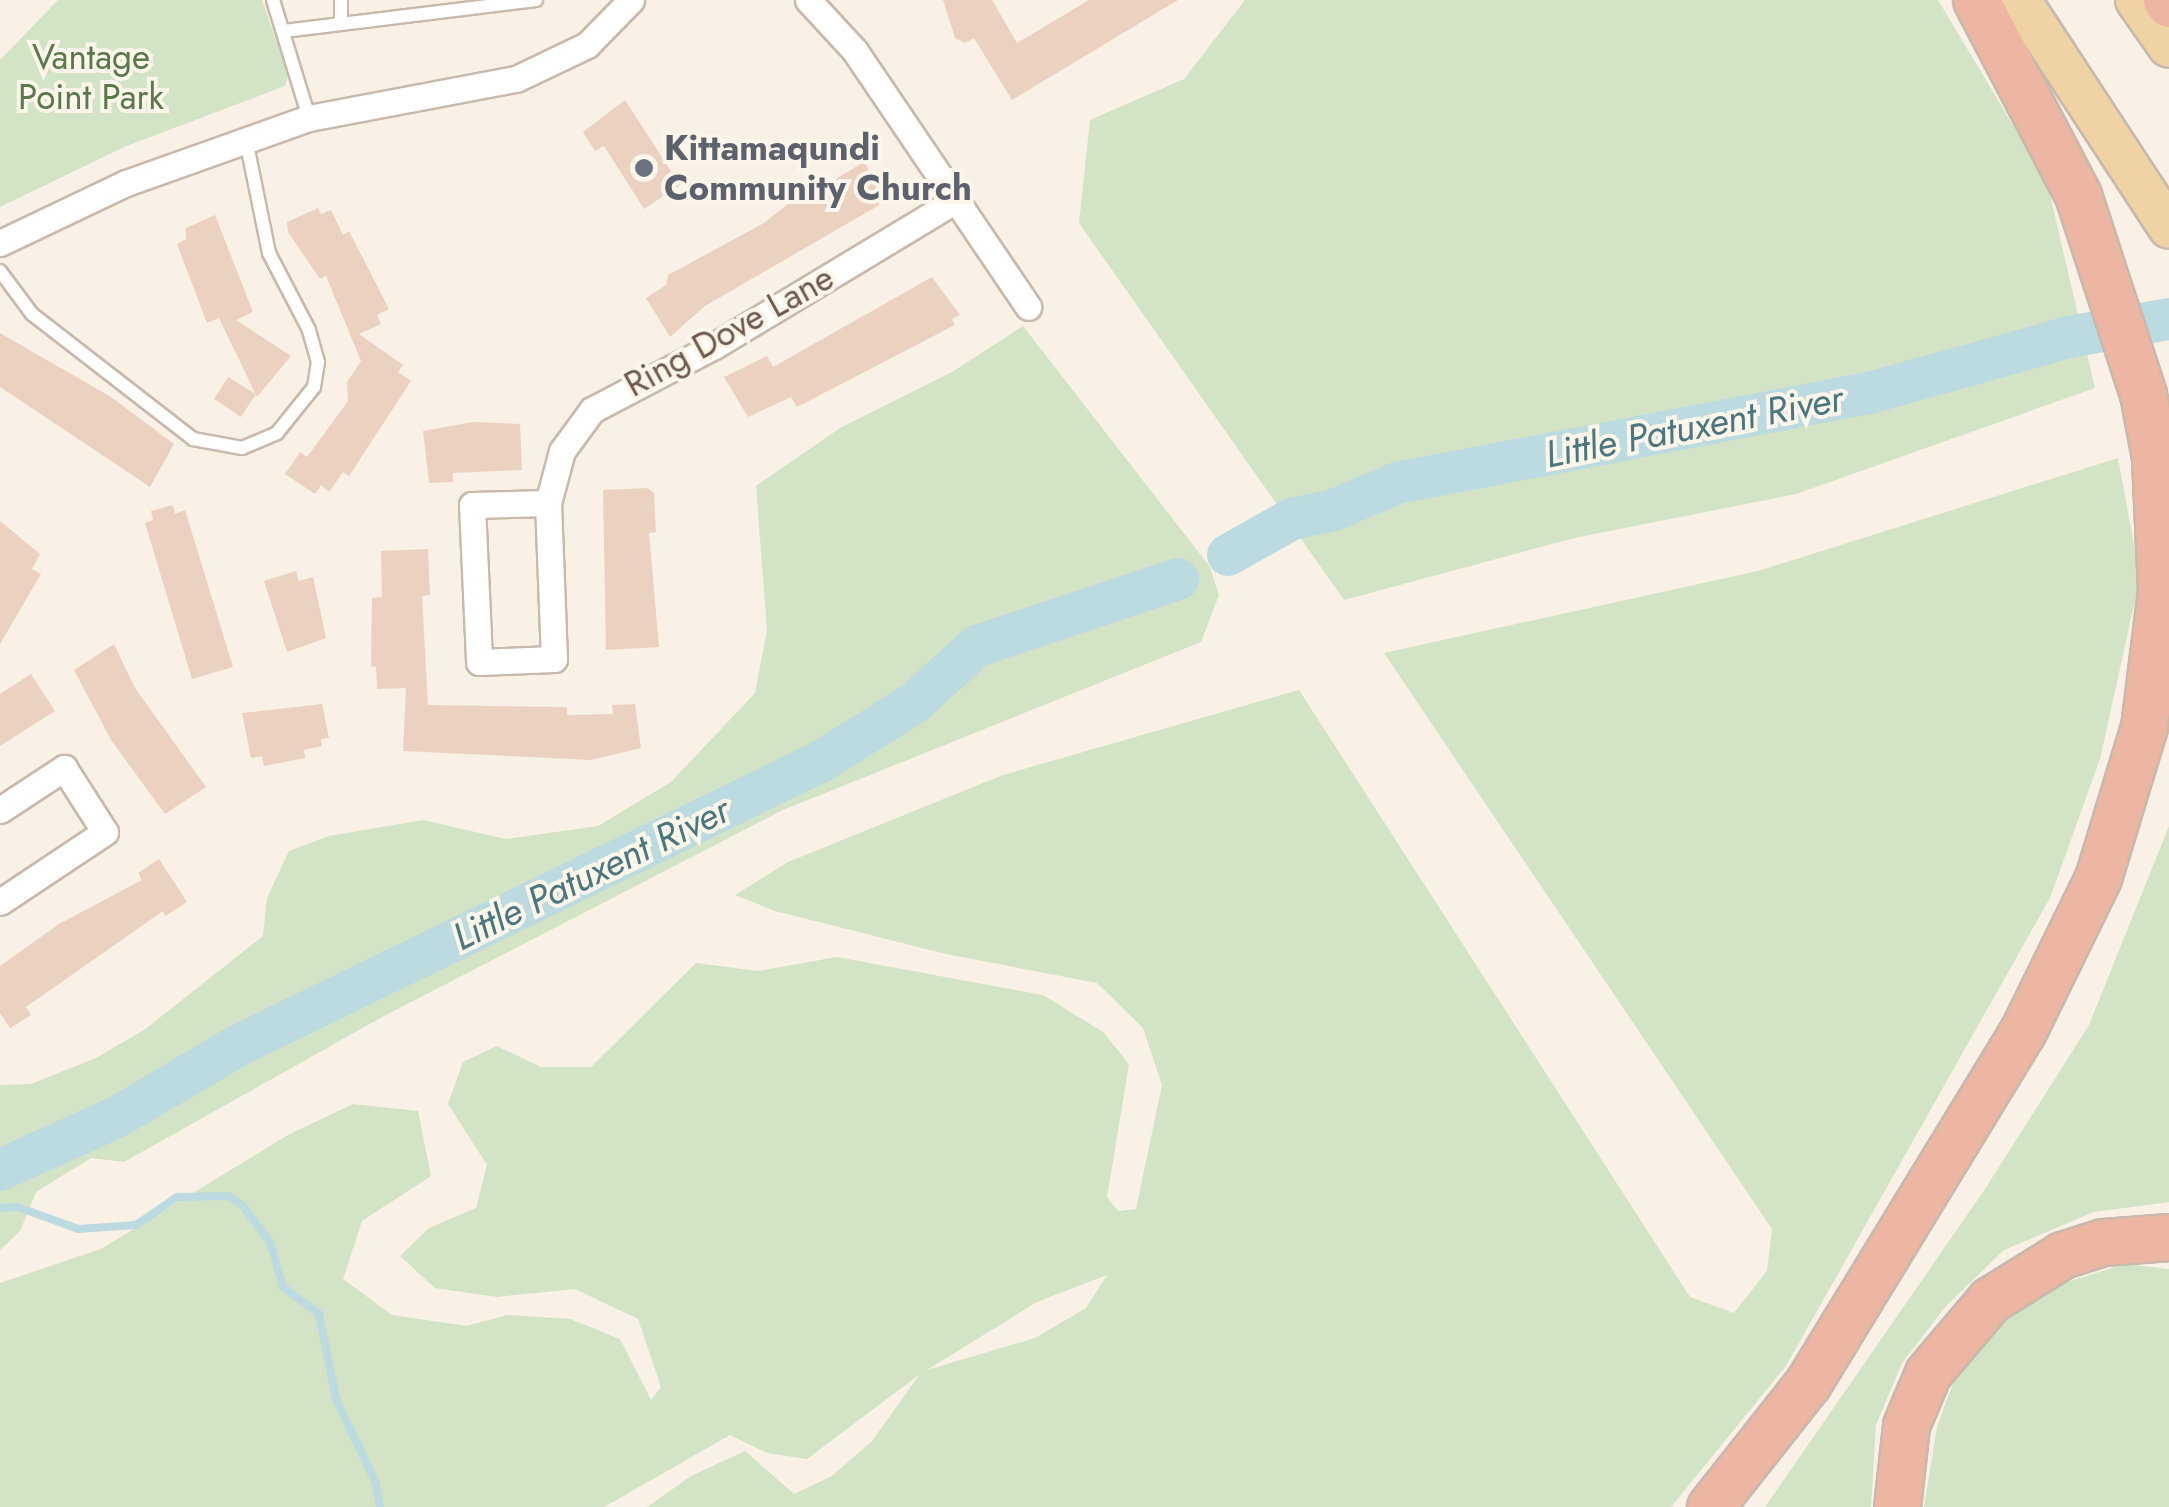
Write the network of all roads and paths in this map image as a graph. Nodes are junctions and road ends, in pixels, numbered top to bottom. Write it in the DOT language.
graph roads {
  1 [pos="273,0"];
  2 [pos="341,0"];
  3 [pos="536,0"];
  4 [pos="631,0"];
  5 [pos="808,0"];
  6 [pos="1976,0"];
  7 [pos="2020,0"];
  8 [pos="2136,0"];
  9 [pos="488,4"];
  10 [pos="420,6"];
  11 [pos="342,23"];
  12 [pos="284,31"];
  13 [pos="2169,47"];
  14 [pos="309,118"];
  15 [pos="246,139"];
  16 [pos="956,200"];
  17 [pos="2169,228"];
  18 [pos="0,243"];
  19 [pos="0,271"];
  20 [pos="1028,307"];
  21 [pos="548,502"];
  22 [pos="0,810"];
  23 [pos="0,902"];
  24 [pos="2169,1237"];
  25 [pos="1710,1507"];
  26 [pos="1897,1507"];
  1 -- 12 [label="lane"];
  2 -- 11 [label="lane"];
  3 -- 9 [label="lane"];
  4 -- 14 [label="street"];
  5 -- 16 [label="street"];
  6 -- 25 [label="highway"];
  7 -- 17 [label="main road"];
  8 -- 13 [label="main road"];
  9 -- 10 [label="lane"];
  10 -- 11 [label="lane"];
  11 -- 12 [label="lane"];
  12 -- 14 [label="lane"];
  14 -- 15 [label="street"];
  15 -- 18 [label="street"];
  15 -- 19 [label="lane"];
  16 -- 20 [label="street"];
  16 -- 21 [label="street, Ring Dove Lane"];
  21 -- 21 [label="street, Ring Dove Lane"];
  22 -- 23 [label="street"];
  24 -- 26 [label="highway"];
}
